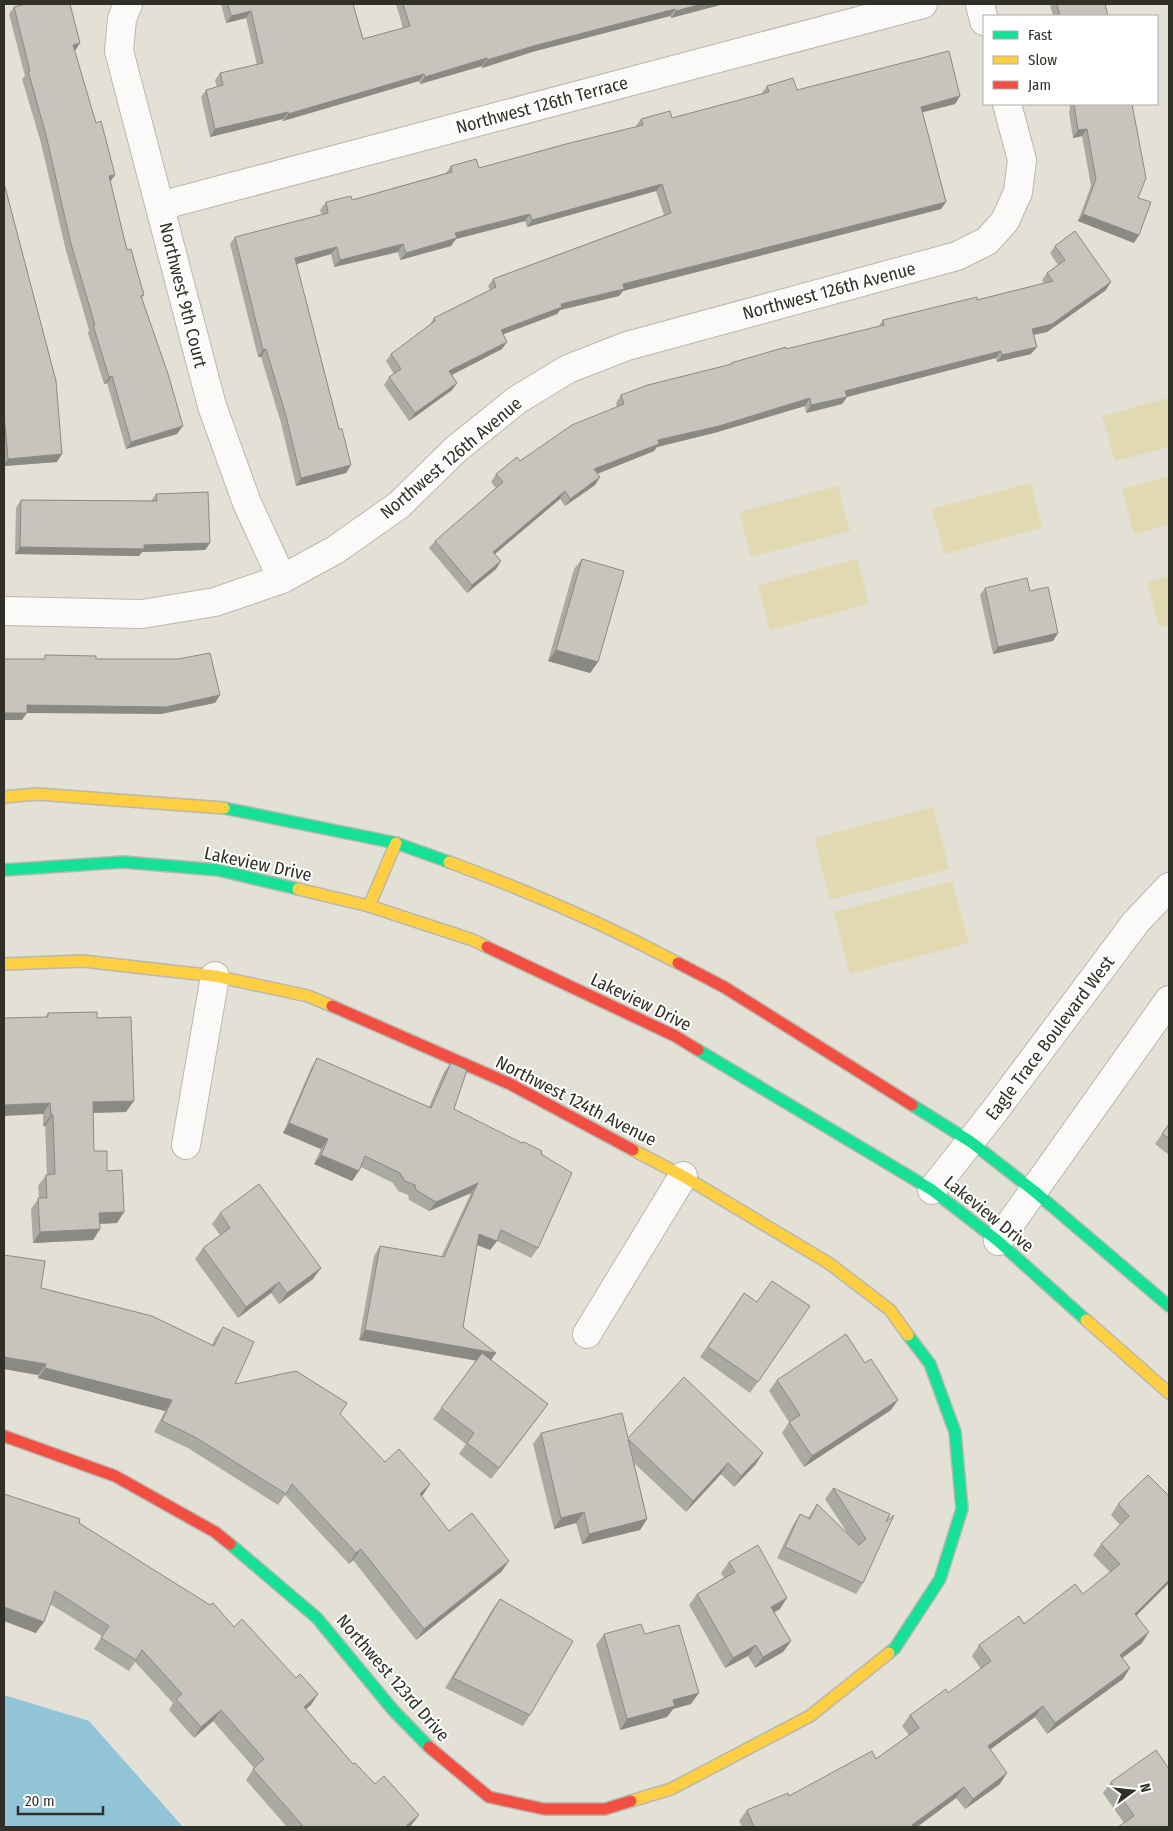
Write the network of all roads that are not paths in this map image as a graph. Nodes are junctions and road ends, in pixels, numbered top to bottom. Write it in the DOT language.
graph roads {
  1 [pos="128,4"];
  2 [pos="923,4"];
  3 [pos="980,4"];
  4 [pos="983,17"];
  5 [pos="1006,105"];
  6 [pos="160,206"];
  7 [pos="282,579"];
  8 [pos="4,611"];
  9 [pos="4,797"];
  10 [pos="396,843"];
  11 [pos="4,870"];
  12 [pos="1169,887"];
  13 [pos="369,906"];
  14 [pos="4,964"];
  15 [pos="215,976"];
  16 [pos="1169,1000"];
  17 [pos="971,1142"];
  18 [pos="186,1145"];
  19 [pos="683,1176"];
  20 [pos="932,1190"];
  21 [pos="1034,1191"];
  22 [pos="998,1241"];
  23 [pos="1169,1306"];
  24 [pos="587,1334"];
  25 [pos="1169,1393"];
  26 [pos="4,1436"];
  27 [pos="962,1509"];
  1 -- 6 [label="street, Northwest 9th Court"];
  2 -- 6 [label="street, Northwest 126th Terrace"];
  3 -- 4 [label="street"];
  5 -- 7 [label="street, Northwest 126th Avenue"];
  6 -- 7 [label="street, Northwest 9th Court"];
  7 -- 8 [label="street, Northwest 126th Avenue"];
  9 -- 10 [label="street"];
  10 -- 13 [label="street"];
  10 -- 17 [label="street"];
  11 -- 13 [label="street, Lakeview Drive"];
  12 -- 17 [label="street, Eagle Trace Boulevard West"];
  13 -- 20 [label="street, Lakeview Drive"];
  14 -- 15 [label="street, Northwest 124th Avenue"];
  15 -- 18 [label="street"];
  15 -- 19 [label="street, Northwest 124th Avenue"];
  16 -- 21 [label="street"];
  17 -- 20 [label="street, Eagle Trace Boulevard West"];
  17 -- 21 [label="street"];
  19 -- 24 [label="street"];
  19 -- 27 [label="street, Northwest 124th Avenue"];
  20 -- 22 [label="street, Lakeview Drive"];
  21 -- 22 [label="street"];
  21 -- 23 [label="street"];
  22 -- 25 [label="street, Lakeview Drive"];
  26 -- 27 [label="street, Northwest 123rd Drive"];
}
